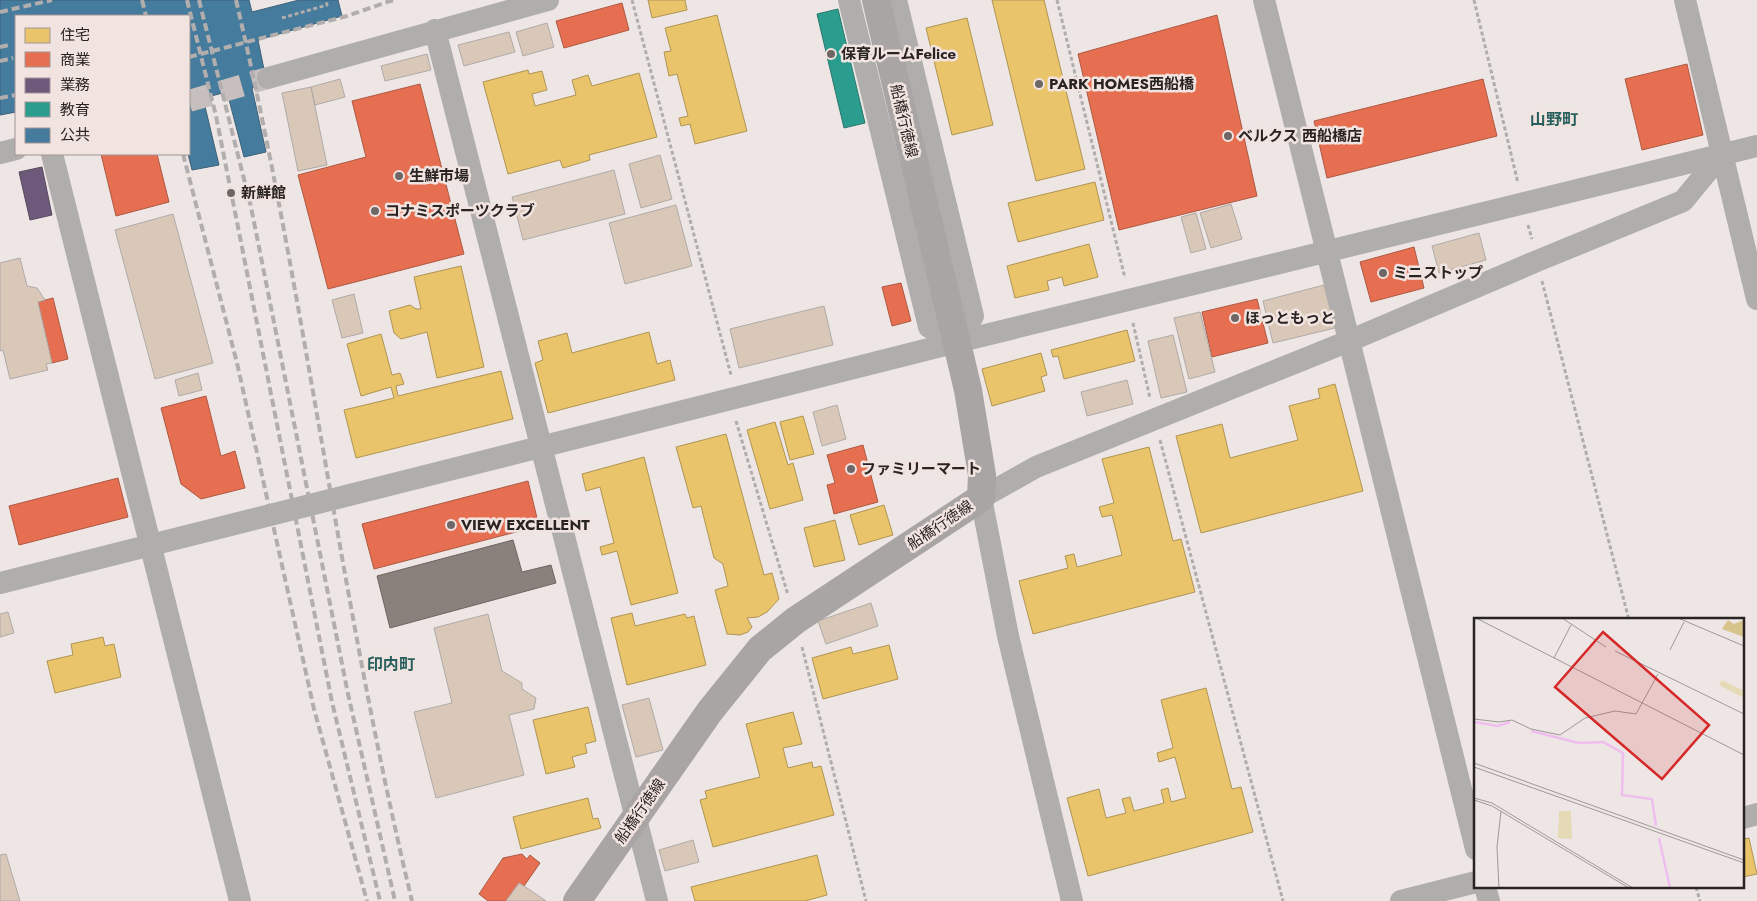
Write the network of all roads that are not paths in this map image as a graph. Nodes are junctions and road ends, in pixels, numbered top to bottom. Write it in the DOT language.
graph roads {
  1 [pos="548,0"];
  2 [pos="849,0"];
  3 [pos="876,0"];
  4 [pos="896,0"];
  5 [pos="1264,0"];
  6 [pos="1686,0"];
  7 [pos="435,30"];
  8 [pos="268,78"];
  9 [pos="1757,146"];
  10 [pos="15,149"];
  11 [pos="0,152"];
  12 [pos="52,155"];
  13 [pos="1721,155"];
  14 [pos="1326,252"];
  15 [pos="1757,299"];
  16 [pos="957,342"];
  17 [pos="1349,342"];
  18 [pos="541,447"];
  19 [pos="981,498"];
  20 [pos="151,546"];
  21 [pos="0,583"];
  22 [pos="1757,814"];
  23 [pos="636,816"];
  24 [pos="1744,818"];
  25 [pos="1474,841"];
  26 [pos="1474,883"];
  27 [pos="1485,888"];
  28 [pos="240,901"];
  29 [pos="577,901"];
  30 [pos="657,901"];
  31 [pos="1072,901"];
  32 [pos="1401,901"];
  33 [pos="1489,901"];
  1 -- 7 [label="street"];
  2 -- 16 [label="street"];
  3 -- 16 [label="main road, 船橋行徳線"];
  4 -- 16 [label="street"];
  5 -- 14 [label="street"];
  6 -- 13 [label="street"];
  7 -- 8 [label="street"];
  7 -- 18 [label="street"];
  9 -- 13 [label="street"];
  10 -- 11 [label="street"];
  12 -- 20 [label="street"];
  13 -- 14 [label="street"];
  13 -- 15 [label="street"];
  13 -- 17 [label="street"];
  14 -- 16 [label="street"];
  14 -- 17 [label="street"];
  16 -- 18 [label="street"];
  16 -- 19 [label="main road, 船橋行徳線"];
  17 -- 19 [label="street"];
  17 -- 25 [label="street"];
  18 -- 20 [label="street"];
  18 -- 23 [label="street"];
  19 -- 23 [label="main road, 船橋行徳線"];
  19 -- 31 [label="street"];
  20 -- 21 [label="street"];
  20 -- 28 [label="street"];
  22 -- 24 [label="street"];
  23 -- 29 [label="main road, 船橋行徳線"];
  23 -- 30 [label="street"];
  26 -- 32 [label="street"];
  27 -- 33 [label="street"];
}
